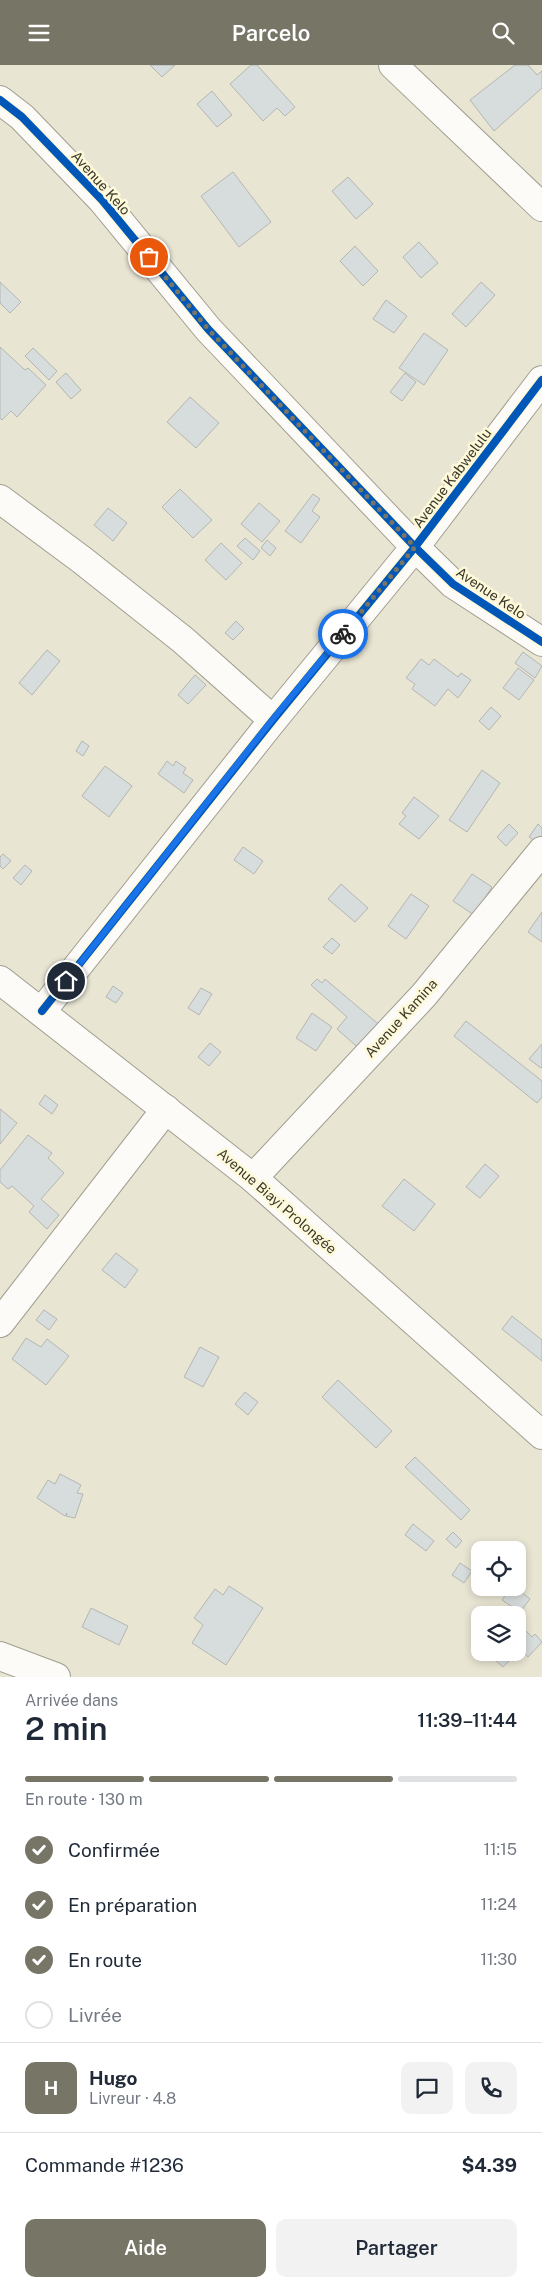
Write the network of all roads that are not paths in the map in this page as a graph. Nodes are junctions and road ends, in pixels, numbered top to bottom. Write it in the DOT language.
graph roads {
  1 [pos="392,65"];
  2 [pos="0,100"];
  3 [pos="542,207"];
  4 [pos="542,380"];
  5 [pos="0,499"];
  6 [pos="415,547"];
  7 [pos="542,642"];
  8 [pos="272,720"];
  9 [pos="542,851"];
  10 [pos="0,980"];
  11 [pos="42,1011"];
  12 [pos="166,1109"];
  13 [pos="253,1178"];
  14 [pos="0,1323"];
  15 [pos="542,1435"];
  16 [pos="0,1656"];
  17 [pos="56,1677"];
  1 -- 3 [label="street"];
  2 -- 6 [label="street, Avenue Kelo"];
  4 -- 6 [label="street, Avenue Kabwelulu"];
  5 -- 8 [label="street"];
  6 -- 7 [label="street, Avenue Kelo"];
  6 -- 8 [label="street, Avenue Kabwelulu"];
  8 -- 11 [label="street, Avenue Kabwelulu"];
  9 -- 13 [label="street, Avenue Kamina"];
  10 -- 11 [label="street, Avenue Biayi Prolongée"];
  11 -- 12 [label="street, Avenue Biayi Prolongée"];
  12 -- 13 [label="street, Avenue Biayi Prolongée"];
  12 -- 14 [label="street"];
  13 -- 15 [label="street, Avenue Biayi Prolongée"];
  16 -- 17 [label="street"];
}
